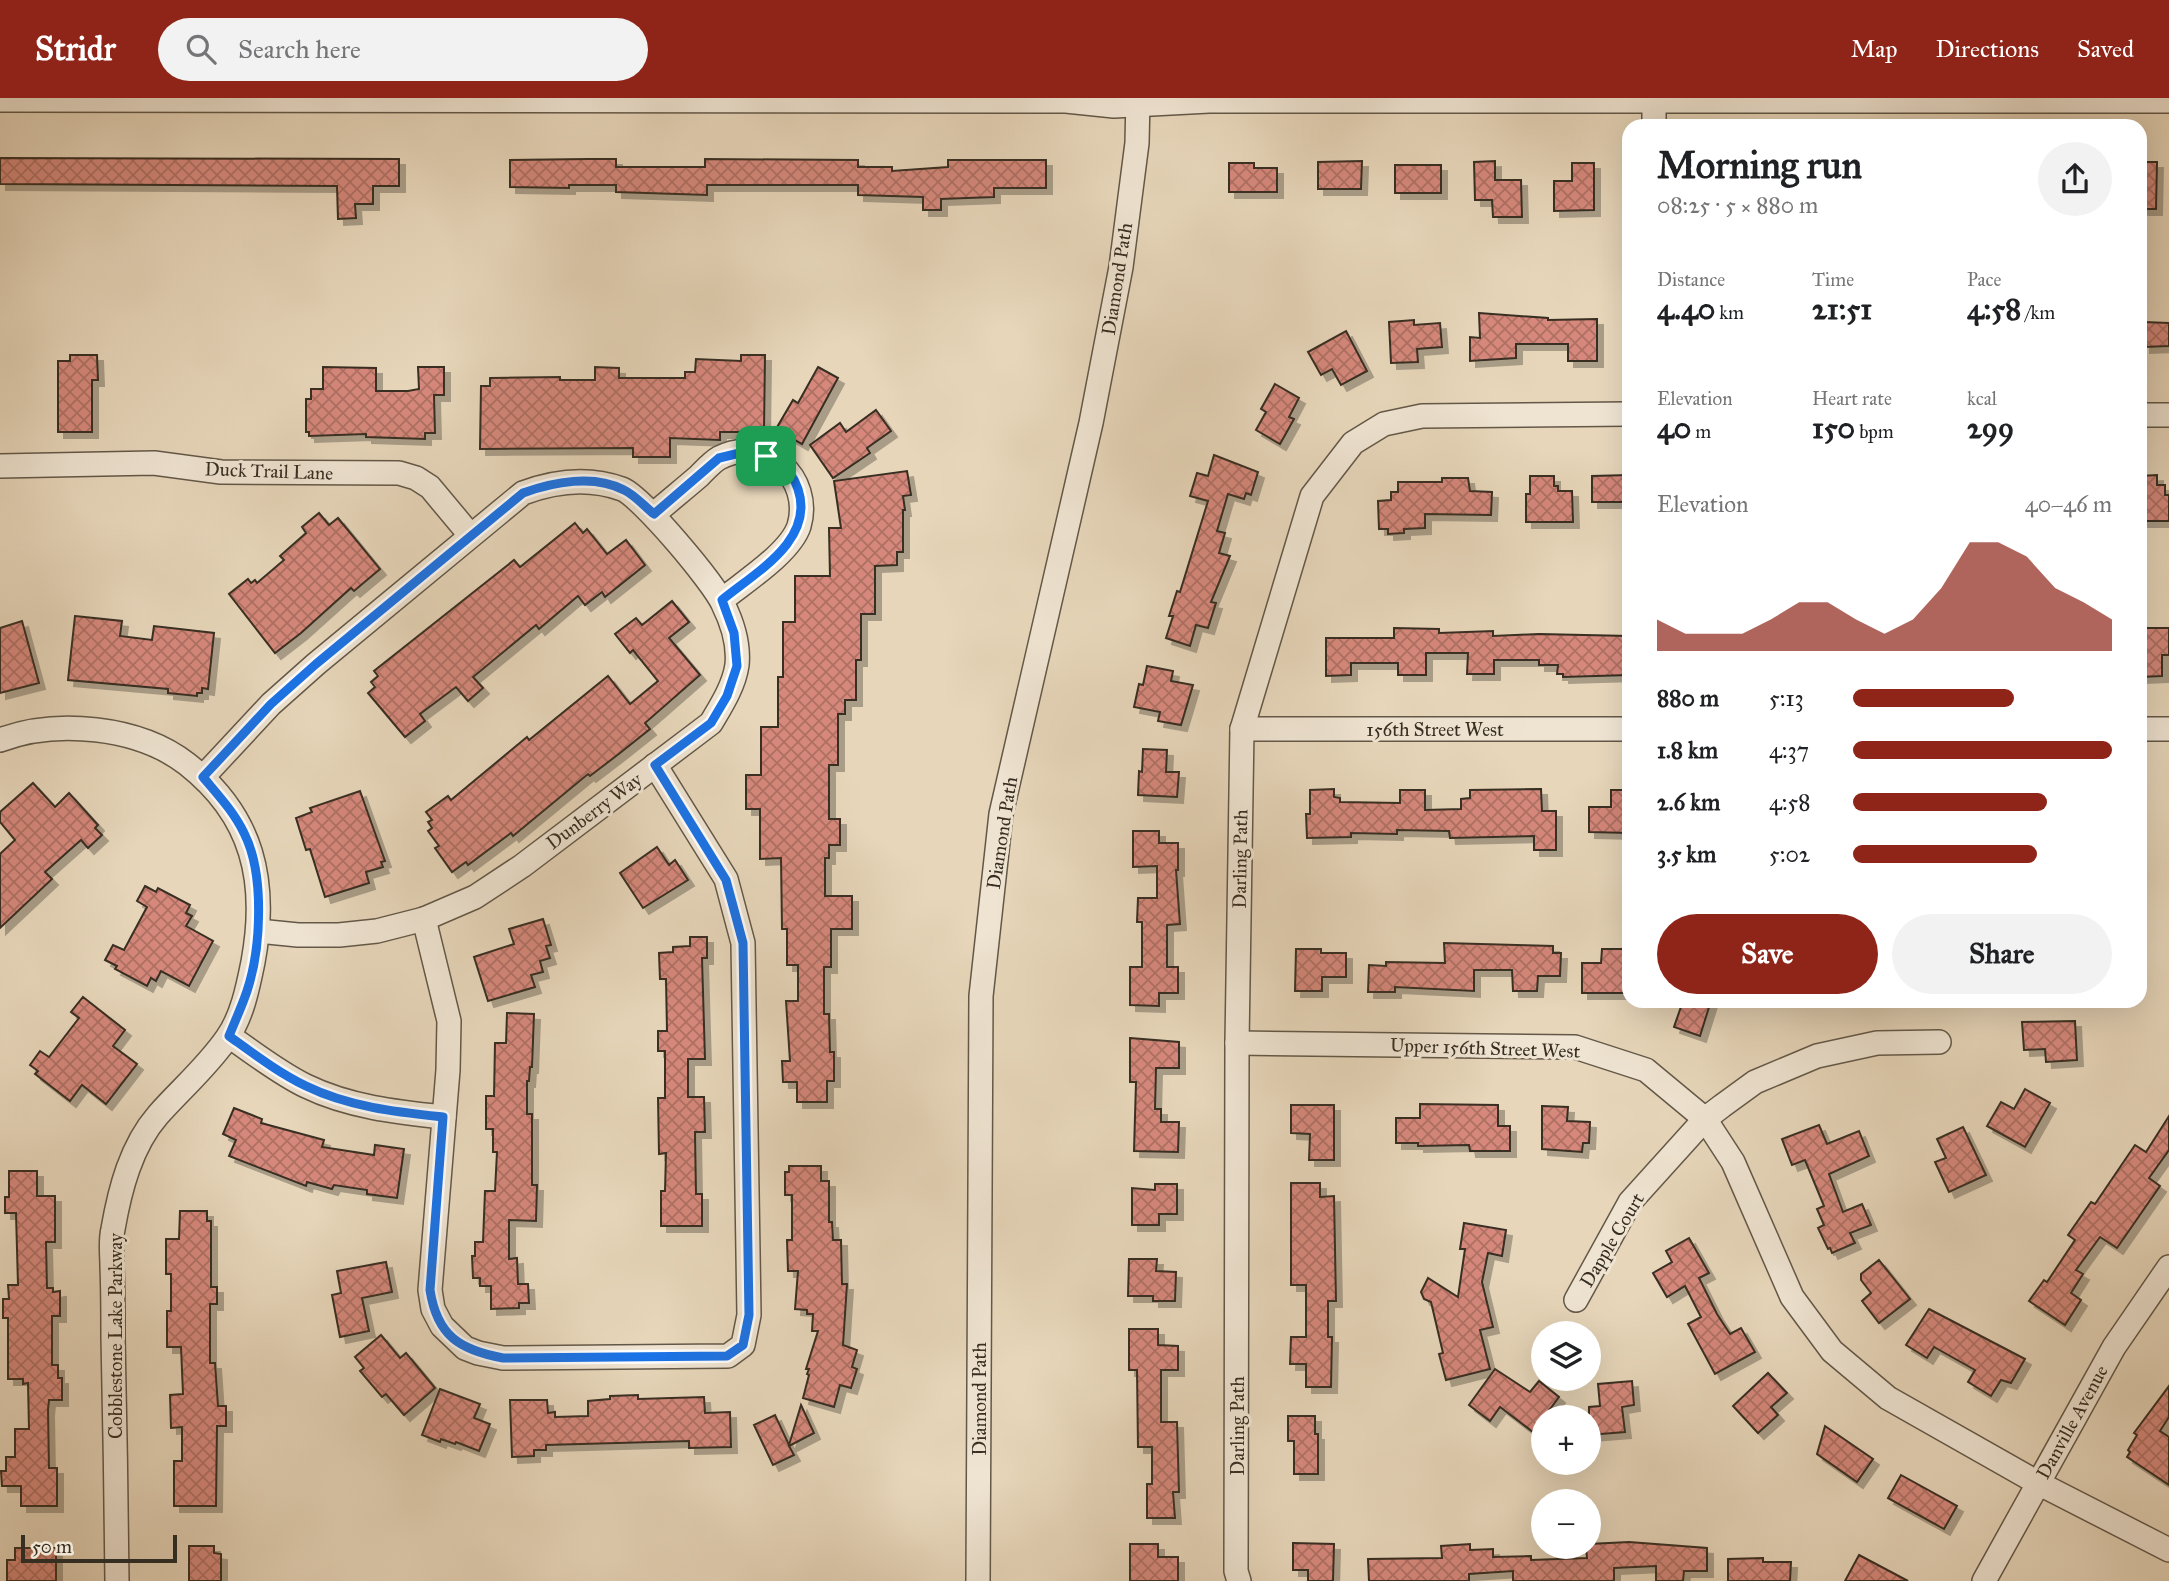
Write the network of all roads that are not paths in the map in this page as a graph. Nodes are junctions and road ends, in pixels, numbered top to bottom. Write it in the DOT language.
graph roads {
  1 [pos="1654,99"];
  2 [pos="0,100"];
  3 [pos="457,100"];
  4 [pos="1979,100"];
  5 [pos="1138,101"];
  6 [pos="2169,101"];
  7 [pos="1654,119"];
  8 [pos="1622,414"];
  9 [pos="2147,415"];
  10 [pos="2169,415"];
  11 [pos="0,466"];
  12 [pos="654,514"];
  13 [pos="470,535"];
  14 [pos="722,600"];
  15 [pos="1242,729"];
  16 [pos="1622,729"];
  17 [pos="2147,729"];
  18 [pos="2169,729"];
  19 [pos="0,740"];
  20 [pos="655,765"];
  21 [pos="203,777"];
  22 [pos="424,919"];
  23 [pos="258,931"];
  24 [pos="229,1036"];
  25 [pos="1939,1042"];
  26 [pos="1237,1043"];
  27 [pos="443,1117"];
  28 [pos="1705,1119"];
  29 [pos="2169,1267"];
  30 [pos="1576,1300"];
  31 [pos="2038,1483"];
  32 [pos="2169,1549"];
  33 [pos="117,1581"];
  34 [pos="978,1581"];
  35 [pos="1239,1581"];
  36 [pos="1984,1581"];
  1 -- 4 [label="street"];
  1 -- 5 [label="street"];
  1 -- 7 [label="street"];
  2 -- 3 [label="street"];
  3 -- 5 [label="street"];
  4 -- 6 [label="street"];
  5 -- 34 [label="street, Diamond Path"];
  8 -- 15 [label="street, Darling Path"];
  9 -- 10 [label="street"];
  11 -- 13 [label="street, Duck Trail Lane"];
  12 -- 13 [label="street, Dunberry Way"];
  12 -- 14 [label="street, Dunberry Way"];
  12 -- 14 [label="street"];
  13 -- 21 [label="street, Dunberry Way"];
  14 -- 20 [label="street, Dunberry Way"];
  15 -- 16 [label="street, 156th Street West"];
  15 -- 26 [label="street, Darling Path"];
  17 -- 18 [label="street"];
  19 -- 21 [label="street, Cobblestone Lake Parkway"];
  20 -- 22 [label="street, Dunberry Way"];
  20 -- 27 [label="street"];
  21 -- 23 [label="street, Cobblestone Lake Parkway"];
  22 -- 23 [label="street, Dunberry Way"];
  22 -- 27 [label="street"];
  23 -- 24 [label="street, Cobblestone Lake Parkway"];
  24 -- 27 [label="street"];
  24 -- 33 [label="street, Cobblestone Lake Parkway"];
  25 -- 28 [label="street, Dapple Court"];
  26 -- 28 [label="street, Upper 156th Street West"];
  26 -- 35 [label="street, Darling Path"];
  28 -- 30 [label="street, Dapple Court"];
  28 -- 31 [label="street, Upper 156th Street West"];
  29 -- 31 [label="street, Danville Avenue"];
  31 -- 32 [label="street, Upper 156th Street West"];
  31 -- 36 [label="street, Danville Avenue"];
}
